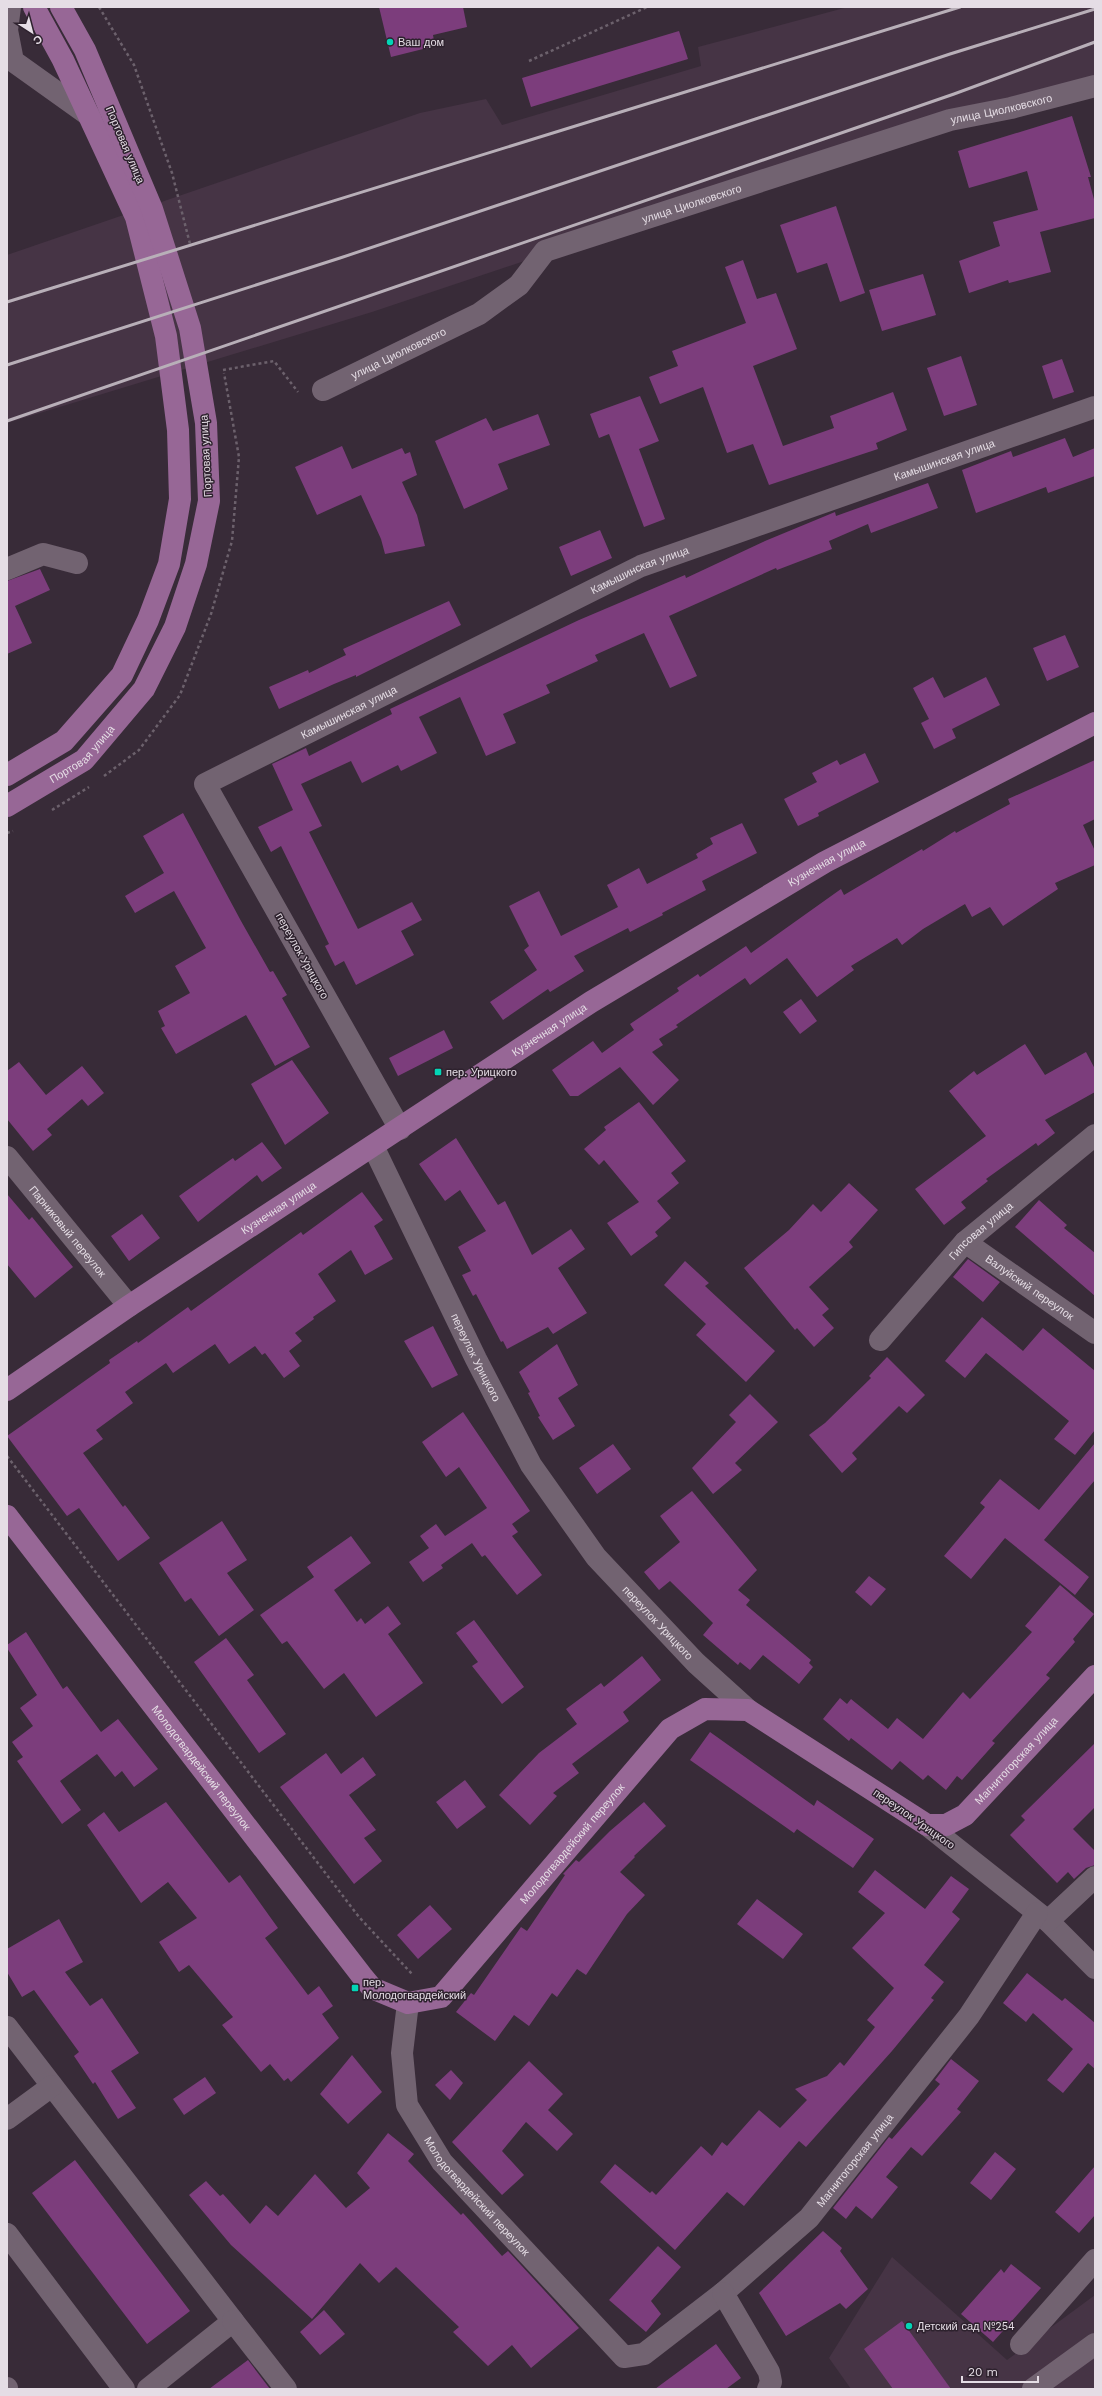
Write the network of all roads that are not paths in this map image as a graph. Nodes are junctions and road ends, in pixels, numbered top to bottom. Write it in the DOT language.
graph roads {
  1 [pos="10,7"];
  2 [pos="34,7"];
  3 [pos="61,7"];
  4 [pos="1095,86"];
  5 [pos="90,116"];
  6 [pos="323,390"];
  7 [pos="1095,407"];
  8 [pos="77,563"];
  9 [pos="7,569"];
  10 [pos="1095,724"];
  11 [pos="7,775"];
  12 [pos="205,784"];
  13 [pos="7,806"];
  14 [pos="400,1129"];
  15 [pos="1095,1135"];
  16 [pos="373,1146"];
  17 [pos="7,1157"];
  18 [pos="965,1242"];
  19 [pos="129,1306"];
  20 [pos="1095,1333"];
  21 [pos="880,1340"];
  22 [pos="7,1390"];
  23 [pos="7,1516"];
  24 [pos="1095,1676"];
  25 [pos="748,1710"];
  26 [pos="927,1825"];
  27 [pos="1095,1877"];
  28 [pos="1042,1917"];
  29 [pos="1095,1968"];
  30 [pos="408,2003"];
  31 [pos="7,2027"];
  32 [pos="52,2086"];
  33 [pos="7,2119"];
  34 [pos="7,2234"];
  35 [pos="1095,2260"];
  36 [pos="722,2293"];
  37 [pos="234,2321"];
  38 [pos="1021,2344"];
  39 [pos="1095,2344"];
  40 [pos="624,2357"];
  41 [pos="124,2389"];
  42 [pos="148,2389"];
  43 [pos="286,2389"];
  44 [pos="768,2389"];
  45 [pos="1033,2389"];
  1 -- 5 [label="street"];
  2 -- 5 [label="main road, Портовая улица"];
  3 -- 13 [label="main road, Портовая улица"];
  4 -- 6 [label="street, улица Циолковского"];
  5 -- 11 [label="main road, Портовая улица"];
  7 -- 12 [label="street, Камышинская улица"];
  8 -- 9 [label="street"];
  10 -- 14 [label="main road, Кузнечная улица"];
  12 -- 14 [label="street, переулок Урицкого"];
  14 -- 16 [label="main road, Кузнечная улица"];
  15 -- 18 [label="street, Гипсовая улица"];
  16 -- 19 [label="main road, Кузнечная улица"];
  16 -- 25 [label="street, переулок Урицкого"];
  17 -- 19 [label="street, Парниковый переулок"];
  18 -- 20 [label="street, Валуйский переулок"];
  18 -- 21 [label="street, Гипсовая улица"];
  19 -- 22 [label="main road, Кузнечная улица"];
  23 -- 30 [label="main road, Молодогвардейский переулок"];
  24 -- 26 [label="main road, Магнитогорская улица"];
  25 -- 26 [label="main road, переулок Урицкого"];
  25 -- 30 [label="main road, Молодогвардейский переулок"];
  26 -- 28 [label="street, переулок Урицкого"];
  27 -- 28 [label="street, Магнитогорская улица"];
  28 -- 29 [label="street, переулок Урицкого"];
  28 -- 36 [label="street, Магнитогорская улица"];
  30 -- 40 [label="street, Молодогвардейский переулок"];
  31 -- 32 [label="street"];
  32 -- 33 [label="street"];
  32 -- 37 [label="street"];
  34 -- 41 [label="street"];
  35 -- 38 [label="street"];
  36 -- 40 [label="street, Магнитогорская улица"];
  36 -- 44 [label="street"];
  37 -- 42 [label="street"];
  37 -- 43 [label="street"];
  39 -- 45 [label="street"];
}
